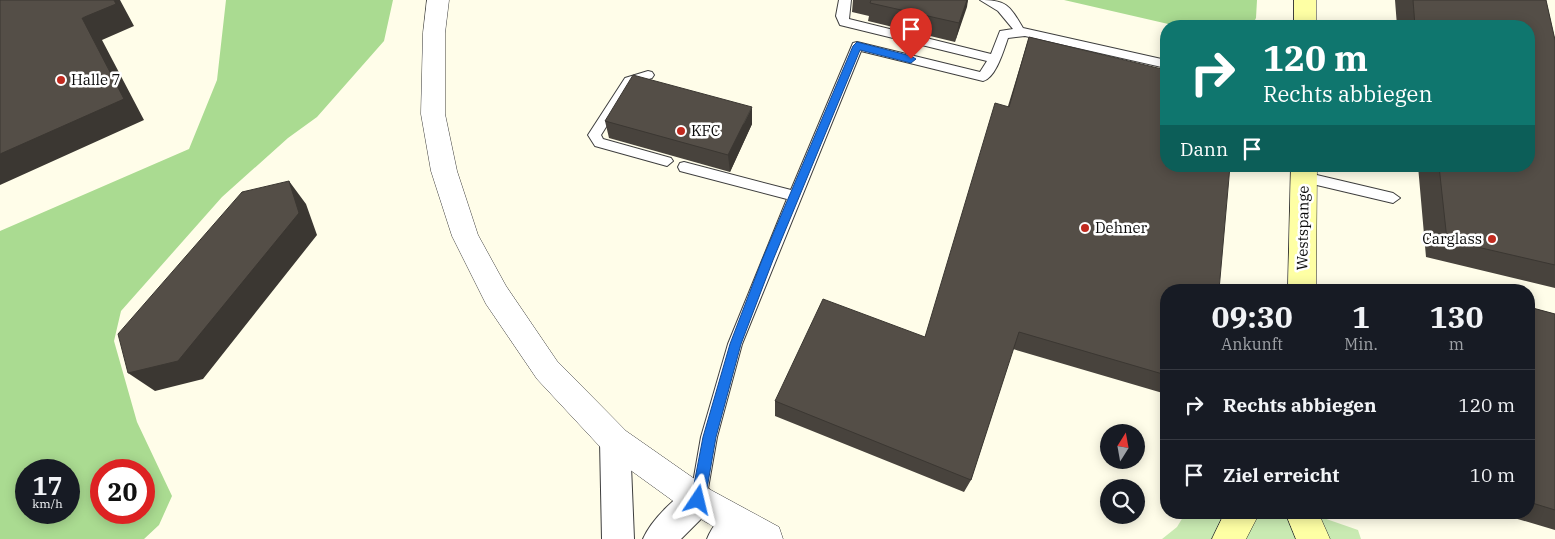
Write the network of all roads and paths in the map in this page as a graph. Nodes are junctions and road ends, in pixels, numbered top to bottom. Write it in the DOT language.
graph roads {
  1 [pos="438,0"];
  2 [pos="845,0"];
  3 [pos="986,0"];
  4 [pos="1305,0"];
  5 [pos="1304,20"];
  6 [pos="1020,32"];
  7 [pos="996,60"];
  8 [pos="1160,63"];
  9 [pos="648,75"];
  10 [pos="667,161"];
  11 [pos="684,166"];
  12 [pos="1304,172"];
  13 [pos="794,196"];
  14 [pos="1393,198"];
  15 [pos="1302,284"];
  16 [pos="614,441"];
  17 [pos="698,500"];
  18 [pos="1240,519"];
  19 [pos="730,532"];
  20 [pos="618,539"];
  21 [pos="660,539"];
  22 [pos="766,539"];
  23 [pos="1228,539"];
  1 -- 16 [label="street"];
  2 -- 7 [label="lane"];
  3 -- 6 [label="lane"];
  4 -- 5 [label="main road"];
  6 -- 7 [label="lane"];
  6 -- 8 [label="lane"];
  7 -- 13 [label="lane"];
  9 -- 10 [label="lane"];
  11 -- 13 [label="lane"];
  12 -- 14 [label="lane"];
  12 -- 15 [label="main road, Westspange"];
  13 -- 17 [label="lane"];
  16 -- 17 [label="street"];
  16 -- 20 [label="street"];
  17 -- 19 [label="street"];
  17 -- 21 [label="street"];
  18 -- 23 [label="main road"];
  19 -- 22 [label="street"];
}
